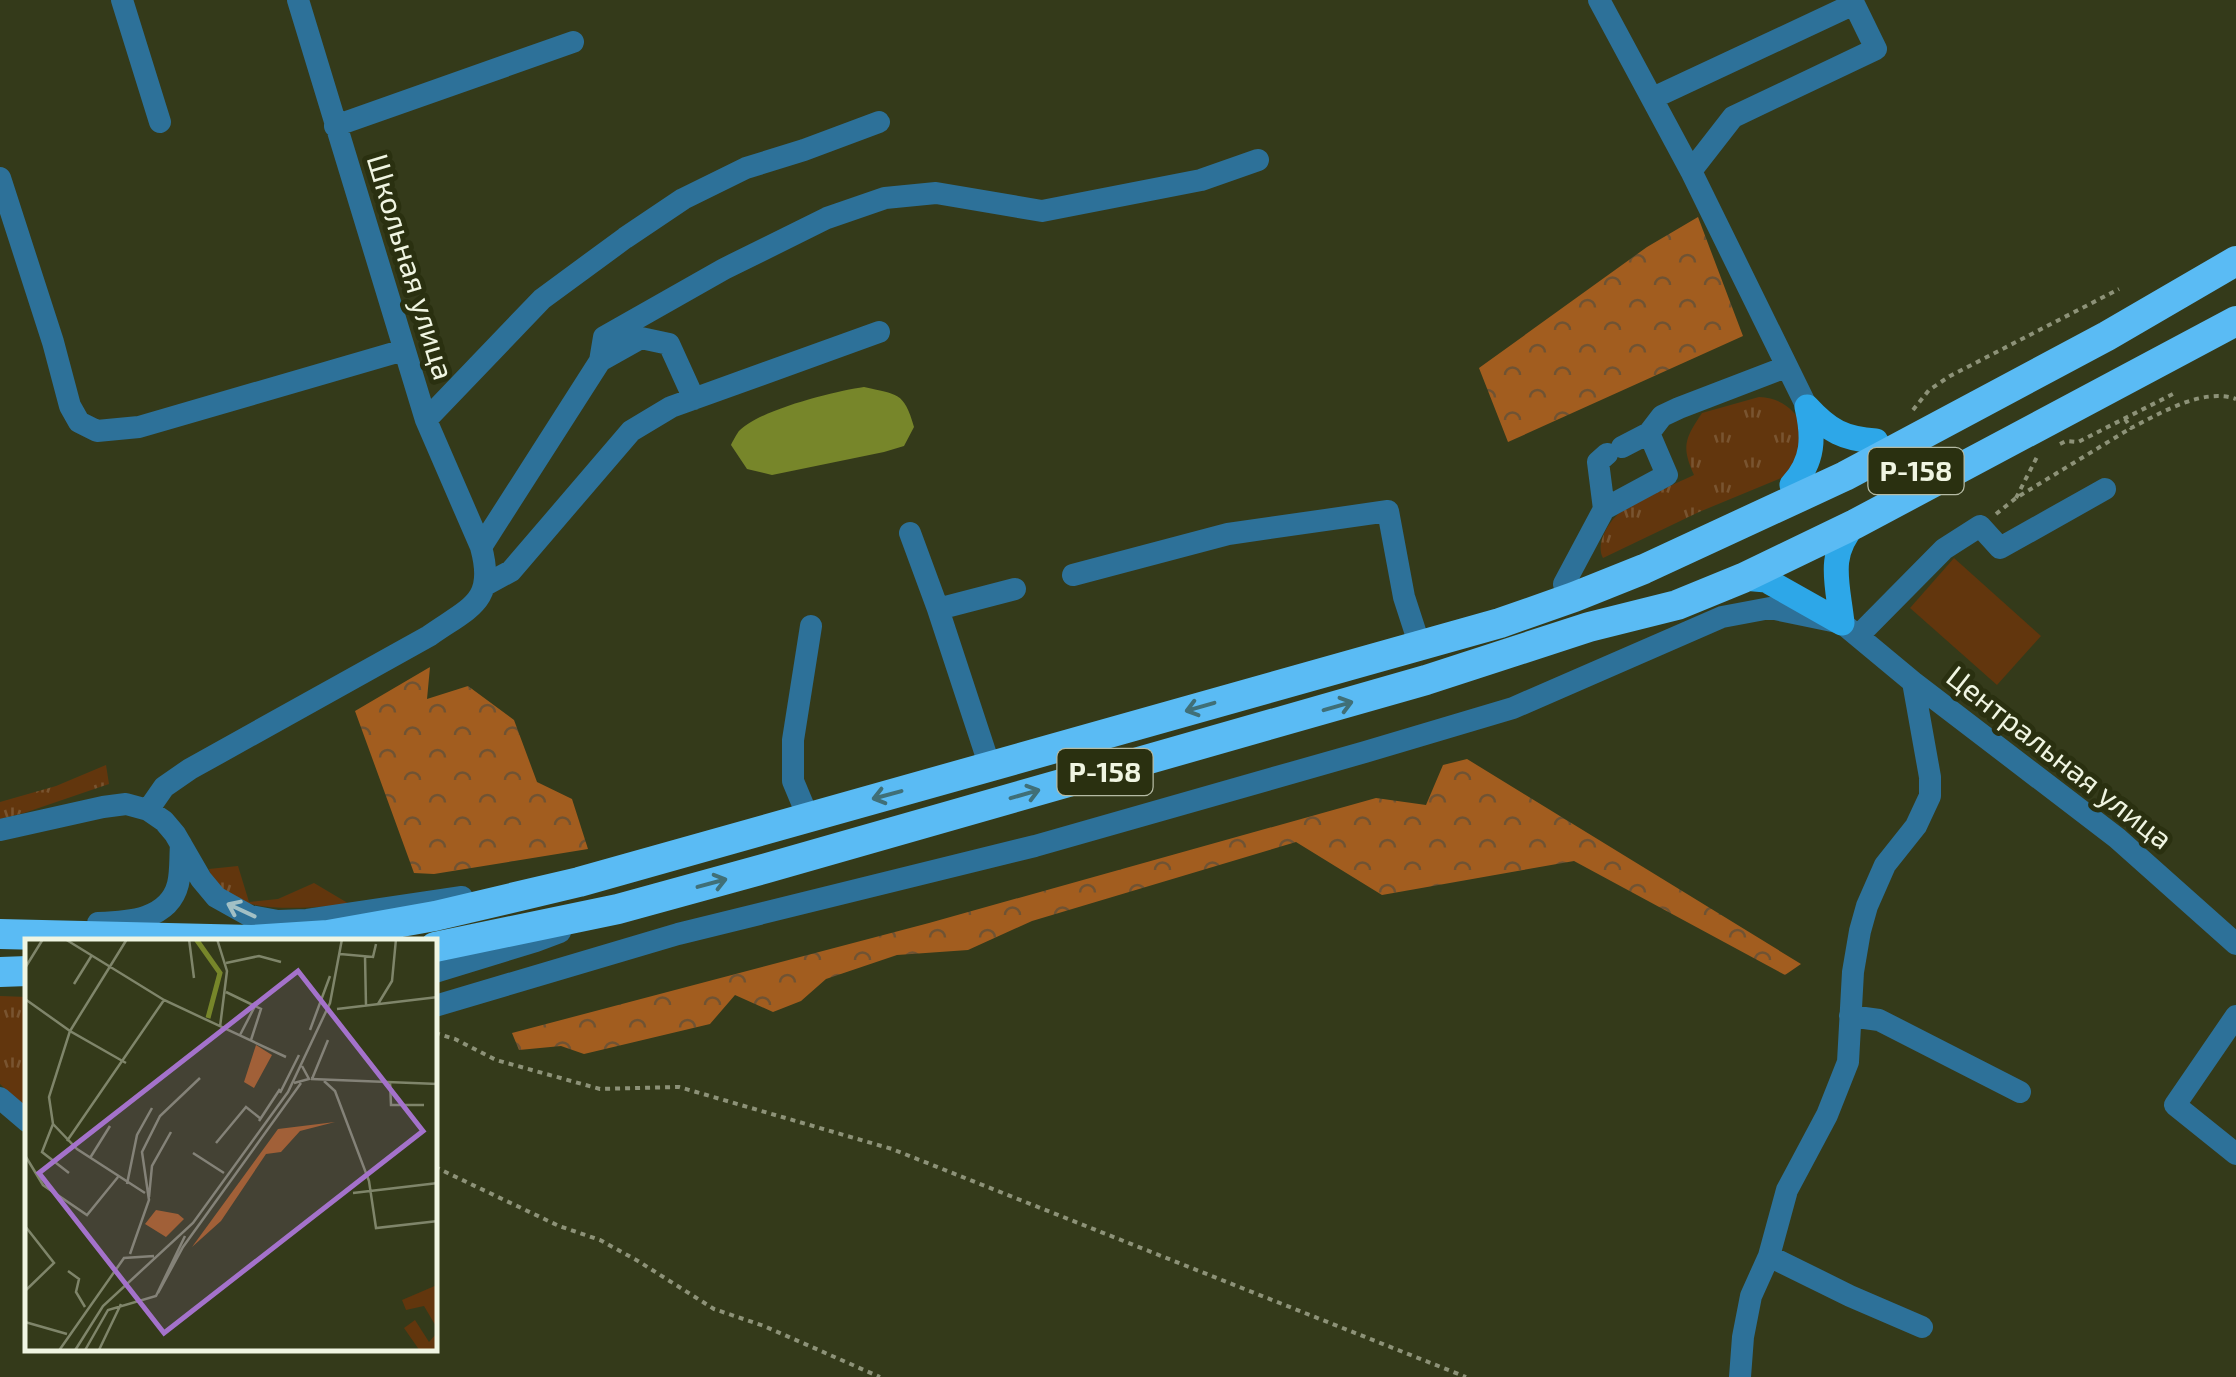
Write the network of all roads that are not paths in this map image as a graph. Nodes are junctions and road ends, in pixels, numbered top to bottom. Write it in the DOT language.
graph roads {
  1 [pos="122,0"];
  2 [pos="298,0"];
  3 [pos="1599,0"];
  4 [pos="1854,2"];
  5 [pos="574,42"];
  6 [pos="1653,98"];
  7 [pos="160,122"];
  8 [pos="879,122"];
  9 [pos="335,126"];
  10 [pos="1258,160"];
  11 [pos="1690,171"];
  12 [pos="0,178"];
  13 [pos="2228,265"];
  14 [pos="2236,302"];
  15 [pos="2236,321"];
  16 [pos="879,332"];
  17 [pos="2221,339"];
  18 [pos="404,350"];
  19 [pos="600,361"];
  20 [pos="1786,367"];
  21 [pos="694,399"];
  22 [pos="1807,407"];
  23 [pos="426,420"];
  24 [pos="1649,433"];
  25 [pos="1876,441"];
  26 [pos="1792,485"];
  27 [pos="2105,489"];
  28 [pos="1604,508"];
  29 [pos="1856,524"];
  30 [pos="910,534"];
  31 [pos="480,546"];
  32 [pos="1073,574"];
  33 [pos="1743,578"];
  34 [pos="487,584"];
  35 [pos="1564,584"];
  36 [pos="1015,589"];
  37 [pos="938,608"];
  38 [pos="811,626"];
  39 [pos="1589,627"];
  40 [pos="1850,630"];
  41 [pos="1416,634"];
  42 [pos="1294,681"];
  43 [pos="1913,682"];
  44 [pos="990,767"];
  45 [pos="148,810"];
  46 [pos="808,817"];
  47 [pos="0,830"];
  48 [pos="181,844"];
  49 [pos="578,882"];
  50 [pos="618,908"];
  51 [pos="0,932"];
  52 [pos="220,939"];
  53 [pos="267,939"];
  54 [pos="2236,944"];
  55 [pos="438,946"];
  56 [pos="438,971"];
  57 [pos="438,1005"];
  58 [pos="1850,1016"];
  59 [pos="2236,1016"];
  60 [pos="2020,1092"];
  61 [pos="0,1098"];
  62 [pos="25,1119"];
  63 [pos="2236,1154"];
  64 [pos="1769,1256"];
  65 [pos="1922,1327"];
  66 [pos="1740,1377"];
  1 -- 7 [label="street"];
  2 -- 9 [label="street, Школьная улица"];
  3 -- 6 [label="street"];
  4 -- 6 [label="street"];
  4 -- 11 [label="street"];
  5 -- 9 [label="street"];
  6 -- 11 [label="street"];
  8 -- 23 [label="street"];
  9 -- 18 [label="street, Школьная улица"];
  10 -- 19 [label="street"];
  11 -- 20 [label="street"];
  12 -- 18 [label="street"];
  13 -- 25 [label="highway"];
  13 -- 42 [label="highway, Р-158"];
  14 -- 39 [label="highway, Р-158"];
  15 -- 17 [label="highway"];
  16 -- 21 [label="street"];
  17 -- 29 [label="highway"];
  18 -- 23 [label="street, Школьная улица"];
  19 -- 21 [label="street"];
  19 -- 31 [label="street"];
  20 -- 22 [label="street"];
  20 -- 24 [label="street"];
  21 -- 34 [label="street"];
  22 -- 25 [label="main road"];
  22 -- 26 [label="main road"];
  23 -- 31 [label="street, Школьная улица"];
  24 -- 28 [label="street"];
  24 -- 28 [label="street"];
  25 -- 26 [label="highway"];
  26 -- 35 [label="highway"];
  27 -- 40 [label="street"];
  28 -- 35 [label="street"];
  29 -- 33 [label="highway"];
  29 -- 40 [label="main road"];
  30 -- 37 [label="street"];
  31 -- 34 [label="street, Школьная улица"];
  32 -- 41 [label="street"];
  33 -- 39 [label="highway"];
  33 -- 40 [label="main road"];
  34 -- 45 [label="street"];
  35 -- 41 [label="highway"];
  36 -- 37 [label="street"];
  37 -- 44 [label="street"];
  38 -- 46 [label="street"];
  50 -- 39 [label="highway, Р-158, one-way"];
  40 -- 43 [label="street, Центральная улица"];
  40 -- 57 [label="street"];
  41 -- 42 [label="highway"];
  42 -- 44 [label="highway, Р-158, one-way"];
  43 -- 54 [label="street, Центральная улица"];
  43 -- 58 [label="street"];
  44 -- 46 [label="highway, Р-158, one-way"];
  45 -- 47 [label="street"];
  45 -- 48 [label="street"];
  46 -- 49 [label="highway, Р-158"];
  49 -- 48 [label="street, one-way"];
  48 -- 51 [label="street"];
  49 -- 53 [label="highway, Р-158"];
  50 -- 55 [label="highway, Р-158"];
  50 -- 56 [label="street"];
  51 -- 52 [label="highway, Р-158"];
  58 -- 60 [label="street"];
  58 -- 64 [label="street"];
  59 -- 63 [label="street"];
  61 -- 62 [label="street"];
  64 -- 65 [label="street"];
  64 -- 66 [label="street"];
}
